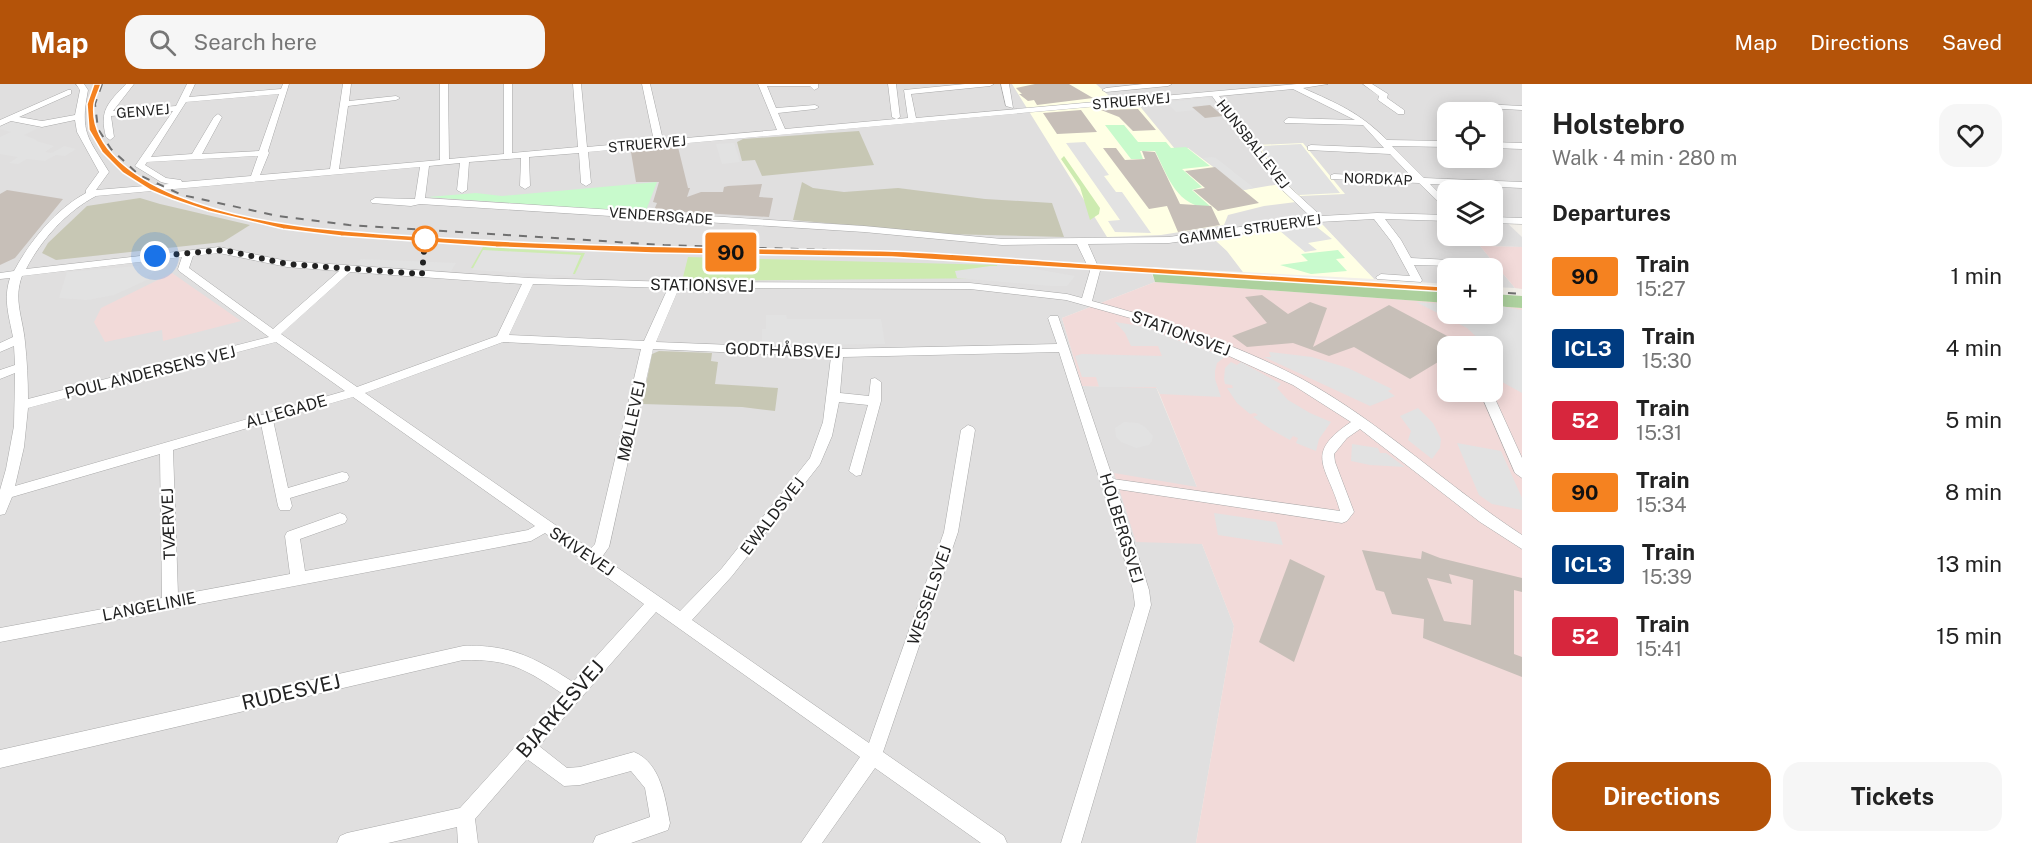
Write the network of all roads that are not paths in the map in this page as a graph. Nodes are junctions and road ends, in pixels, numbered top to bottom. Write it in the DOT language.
graph roads {
  1 [pos="80,84"];
  2 [pos="130,84"];
  3 [pos="191,84"];
  4 [pos="347,84"];
  5 [pos="444,84"];
  6 [pos="508,84"];
  7 [pos="577,84"];
  8 [pos="646,84"];
  9 [pos="762,84"];
  10 [pos="892,84"];
  11 [pos="990,84"];
  12 [pos="1005,84"];
  13 [pos="1168,84"];
  14 [pos="1324,84"];
  15 [pos="1367,84"];
  16 [pos="972,85"];
  17 [pos="1305,85"];
  18 [pos="1103,87"];
  19 [pos="1293,87"];
  20 [pos="285,88"];
  21 [pos="814,88"];
  22 [pos="912,88"];
  23 [pos="68,92"];
  24 [pos="1214,94"];
  25 [pos="396,98"];
  26 [pos="894,102"];
  27 [pos="910,102"];
  28 [pos="1120,102"];
  29 [pos="181,104"];
  30 [pos="344,104"];
  31 [pos="1010,106"];
  32 [pos="815,107"];
  33 [pos="1503,107"];
  34 [pos="1522,108"];
  35 [pos="773,111"];
  36 [pos="1401,112"];
  37 [pos="106,114"];
  38 [pos="79,117"];
  39 [pos="218,117"];
  40 [pos="896,117"];
  41 [pos="10,118"];
  42 [pos="913,121"];
  43 [pos="1288,121"];
  44 [pos="0,123"];
  45 [pos="1365,123"];
  46 [pos="782,132"];
  47 [pos="110,137"];
  48 [pos="659,143"];
  49 [pos="1387,143"];
  50 [pos="1437,144"];
  51 [pos="1503,145"];
  52 [pos="1522,146"];
  53 [pos="1311,148"];
  54 [pos="584,150"];
  55 [pos="1394,150"];
  56 [pos="265,153"];
  57 [pos="525,155"];
  58 [pos="196,156"];
  59 [pos="508,156"];
  60 [pos="142,160"];
  61 [pos="465,160"];
  62 [pos="445,163"];
  63 [pos="425,164"];
  64 [pos="334,172"];
  65 [pos="1334,177"];
  66 [pos="254,180"];
  67 [pos="1422,181"];
  68 [pos="180,182"];
  69 [pos="586,183"];
  70 [pos="1522,185"];
  71 [pos="525,186"];
  72 [pos="462,190"];
  73 [pos="91,194"];
  74 [pos="1437,197"];
  75 [pos="375,201"];
  76 [pos="420,201"];
  77 [pos="1377,216"];
  78 [pos="1437,218"];
  79 [pos="1319,219"];
  80 [pos="1503,220"];
  81 [pos="1510,220"];
  82 [pos="1522,221"];
  83 [pos="1522,232"];
  84 [pos="1081,241"];
  85 [pos="189,253"];
  86 [pos="1407,261"];
  87 [pos="1437,262"];
  88 [pos="347,269"];
  89 [pos="19,273"];
  90 [pos="0,276"];
  91 [pos="1381,277"];
  92 [pos="529,280"];
  93 [pos="675,285"];
  94 [pos="1086,302"];
  95 [pos="6,304"];
  96 [pos="1054,318"];
  97 [pos="275,336"];
  98 [pos="502,338"];
  99 [pos="19,339"];
  100 [pos="648,346"];
  101 [pos="0,348"];
  102 [pos="1064,348"];
  103 [pos="837,352"];
  104 [pos="20,367"];
  105 [pos="0,375"];
  106 [pos="875,382"];
  107 [pos="355,392"];
  108 [pos="833,397"];
  109 [pos="875,401"];
  110 [pos="1490,402"];
  111 [pos="22,405"];
  112 [pos="266,417"];
  113 [pos="1360,422"];
  114 [pos="968,430"];
  115 [pos="166,446"];
  116 [pos="856,471"];
  117 [pos="1522,473"];
  118 [pos="342,477"];
  119 [pos="1108,483"];
  120 [pos="4,494"];
  121 [pos="0,510"];
  122 [pos="340,519"];
  123 [pos="546,526"];
  124 [pos="1522,543"];
  125 [pos="592,557"];
  126 [pos="298,578"];
  127 [pos="170,602"];
  128 [pos="655,602"];
  129 [pos="682,620"];
  130 [pos="0,635"];
  131 [pos="574,692"];
  132 [pos="527,748"];
  133 [pos="872,756"];
  134 [pos="0,759"];
  135 [pos="465,816"];
  136 [pos="347,843"];
  137 [pos="468,843"];
  138 [pos="603,843"];
  139 [pos="812,843"];
  140 [pos="997,843"];
  141 [pos="1071,843"];
  1 -- 38 [label="street"];
  2 -- 37 [label="street"];
  3 -- 29 [label="street"];
  4 -- 30 [label="street"];
  5 -- 62 [label="street"];
  6 -- 59 [label="street"];
  7 -- 54 [label="street"];
  8 -- 48 [label="street"];
  9 -- 21 [label="street"];
  9 -- 35 [label="street"];
  10 -- 26 [label="street"];
  11 -- 16 [label="street"];
  12 -- 31 [label="street"];
  13 -- 18 [label="street"];
  14 -- 17 [label="street, STRUERVEJ"];
  15 -- 36 [label="street"];
  16 -- 22 [label="street"];
  17 -- 19 [label="street, STRUERVEJ"];
  18 -- 28 [label="street"];
  19 -- 24 [label="street, STRUERVEJ"];
  19 -- 45 [label="street, NORDKAP"];
  20 -- 29 [label="street, GENVEJ"];
  20 -- 56 [label="street"];
  22 -- 27 [label="street"];
  23 -- 41 [label="street"];
  24 -- 28 [label="street, STRUERVEJ"];
  24 -- 79 [label="street, HUNSBALLEVEJ"];
  25 -- 30 [label="street"];
  26 -- 27 [label="street"];
  26 -- 40 [label="street"];
  27 -- 42 [label="street"];
  28 -- 42 [label="street, STRUERVEJ"];
  29 -- 37 [label="street, GENVEJ"];
  29 -- 60 [label="street"];
  30 -- 64 [label="street"];
  32 -- 35 [label="street"];
  33 -- 34 [label="street"];
  35 -- 46 [label="street"];
  37 -- 47 [label="street"];
  38 -- 41 [label="street"];
  38 -- 73 [label="street"];
  39 -- 58 [label="street"];
  41 -- 44 [label="street"];
  42 -- 46 [label="street, STRUERVEJ"];
  43 -- 45 [label="street"];
  45 -- 49 [label="street, NORDKAP"];
  46 -- 48 [label="street, STRUERVEJ"];
  48 -- 54 [label="street, STRUERVEJ"];
  49 -- 50 [label="street"];
  49 -- 55 [label="street, NORDKAP"];
  51 -- 52 [label="street"];
  53 -- 55 [label="street, NORDKAP"];
  54 -- 57 [label="street, STRUERVEJ"];
  54 -- 69 [label="street"];
  55 -- 67 [label="street, NORDKAP"];
  56 -- 58 [label="street"];
  56 -- 66 [label="street"];
  57 -- 59 [label="street, STRUERVEJ"];
  57 -- 71 [label="street"];
  58 -- 60 [label="street"];
  59 -- 61 [label="street, STRUERVEJ"];
  60 -- 68 [label="street"];
  61 -- 62 [label="street, STRUERVEJ"];
  61 -- 72 [label="street"];
  62 -- 63 [label="street, STRUERVEJ"];
  63 -- 64 [label="street, STRUERVEJ"];
  63 -- 76 [label="street"];
  64 -- 66 [label="street, STRUERVEJ"];
  65 -- 67 [label="street, NORDKAP"];
  66 -- 73 [label="street, STRUERVEJ"];
  67 -- 70 [label="street"];
  67 -- 74 [label="street, NORDKAP"];
  73 -- 89 [label="street"];
  75 -- 76 [label="street, VENDERSGADE"];
  76 -- 84 [label="street, VENDERSGADE"];
  77 -- 78 [label="street, GAMMEL STRUERVEJ"];
  77 -- 79 [label="street, GAMMEL STRUERVEJ"];
  77 -- 86 [label="street"];
  79 -- 84 [label="street, GAMMEL STRUERVEJ"];
  80 -- 81 [label="street"];
  81 -- 82 [label="street"];
  81 -- 83 [label="street"];
  84 -- 94 [label="street"];
  85 -- 88 [label="street, STATIONSVEJ"];
  85 -- 89 [label="street, STATIONSVEJ"];
  85 -- 97 [label="street, SKIVEVEJ"];
  86 -- 87 [label="street"];
  86 -- 91 [label="street"];
  88 -- 92 [label="street, STATIONSVEJ"];
  88 -- 97 [label="street"];
  89 -- 90 [label="street, STATIONSVEJ"];
  89 -- 95 [label="street"];
  92 -- 93 [label="street, STATIONSVEJ"];
  92 -- 98 [label="street"];
  93 -- 94 [label="street, STATIONSVEJ"];
  93 -- 100 [label="street, MØLLEVEJ"];
  94 -- 113 [label="street, STATIONSVEJ"];
  95 -- 99 [label="street"];
  96 -- 102 [label="street, HOLBERGSVEJ"];
  97 -- 107 [label="street, SKIVEVEJ"];
  97 -- 111 [label="street, POUL ANDERSENS VEJ"];
  98 -- 100 [label="street, GODTHÅBSVEJ"];
  98 -- 107 [label="street, ALLEGADE"];
  99 -- 101 [label="street"];
  99 -- 104 [label="street"];
  100 -- 103 [label="street, GODTHÅBSVEJ"];
  100 -- 125 [label="street, MØLLEVEJ"];
  102 -- 103 [label="street, GODTHÅBSVEJ"];
  102 -- 119 [label="street, HOLBERGSVEJ"];
  103 -- 108 [label="street, EWALDSVEJ"];
  104 -- 105 [label="street"];
  104 -- 111 [label="street"];
  106 -- 109 [label="street"];
  107 -- 112 [label="street, ALLEGADE"];
  107 -- 123 [label="street, SKIVEVEJ"];
  108 -- 109 [label="street"];
  108 -- 129 [label="street, EWALDSVEJ"];
  109 -- 116 [label="street"];
  110 -- 117 [label="street"];
  111 -- 120 [label="street"];
  112 -- 115 [label="street, ALLEGADE"];
  112 -- 118 [label="street"];
  113 -- 119 [label="street"];
  113 -- 124 [label="street, STATIONSVEJ"];
  114 -- 133 [label="street, WESSELSVEJ"];
  115 -- 120 [label="street, ALLEGADE"];
  115 -- 127 [label="street, TVÆRVEJ"];
  119 -- 141 [label="street, HOLBERGSVEJ"];
  120 -- 121 [label="street"];
  122 -- 126 [label="street"];
  123 -- 125 [label="street, SKIVEVEJ"];
  123 -- 126 [label="street, LANGELINIE"];
  125 -- 128 [label="street, SKIVEVEJ"];
  126 -- 127 [label="street, LANGELINIE"];
  127 -- 130 [label="street, LANGELINIE"];
  128 -- 129 [label="street, SKIVEVEJ"];
  128 -- 131 [label="street, BJARKESVEJ"];
  129 -- 133 [label="street, SKIVEVEJ"];
  131 -- 132 [label="street, BJARKESVEJ"];
  131 -- 134 [label="street, RUDESVEJ"];
  132 -- 135 [label="street, BJARKESVEJ"];
  132 -- 138 [label="street"];
  133 -- 139 [label="street, WESSELSVEJ"];
  133 -- 140 [label="street, SKIVEVEJ"];
  135 -- 136 [label="street"];
  135 -- 137 [label="street"];
}
